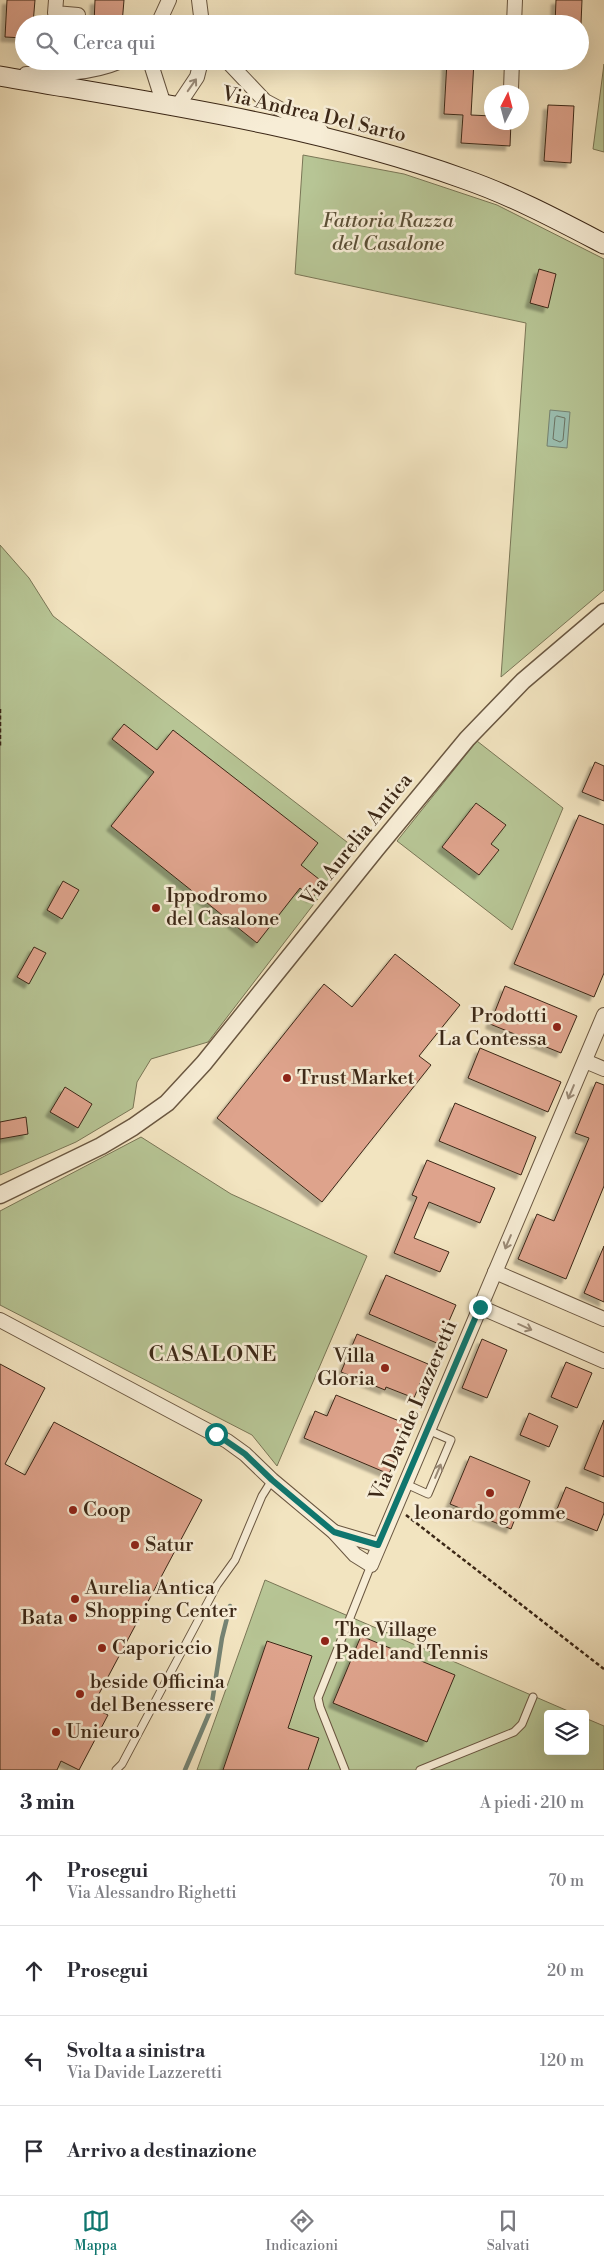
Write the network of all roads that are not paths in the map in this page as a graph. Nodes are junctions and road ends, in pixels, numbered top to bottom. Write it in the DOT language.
graph roads {
  1 [pos="56,0"];
  2 [pos="169,0"];
  3 [pos="199,0"];
  4 [pos="516,0"];
  5 [pos="78,15"];
  6 [pos="162,15"];
  7 [pos="201,15"];
  8 [pos="515,15"];
  9 [pos="95,70"];
  10 [pos="154,70"];
  11 [pos="199,70"];
  12 [pos="234,70"];
  13 [pos="512,70"];
  14 [pos="0,75"];
  15 [pos="511,85"];
  16 [pos="170,106"];
  17 [pos="346,143"];
  18 [pos="604,244"];
  19 [pos="604,612"];
  20 [pos="603,1021"];
  21 [pos="585,1061"];
  22 [pos="604,1069"];
  23 [pos="0,1195"];
  24 [pos="496,1272"];
  25 [pos="480,1307"];
  26 [pos="604,1319"];
  27 [pos="1,1321"];
  28 [pos="603,1357"];
  29 [pos="428,1430"];
  30 [pos="272,1480"];
  31 [pos="406,1484"];
  32 [pos="334,1532"];
  33 [pos="378,1545"];
  34 [pos="371,1565"];
  35 [pos="533,1697"];
  36 [pos="116,1770"];
  37 [pos="345,1770"];
  38 [pos="420,1770"];
  1 -- 5 [label="street"];
  2 -- 6 [label="street"];
  3 -- 7 [label="street"];
  4 -- 8 [label="street"];
  9 -- 14 [label="street"];
  10 -- 16 [label="street"];
  16 -- 11 [label="street, one-way"];
  12 -- 17 [label="street"];
  13 -- 15 [label="street"];
  14 -- 16 [label="main road, Via Andrea Del Sarto"];
  16 -- 17 [label="main road, Via Andrea Del Sarto"];
  17 -- 18 [label="main road, Via Andrea Del Sarto"];
  19 -- 23 [label="street, Via Aurelia Antica"];
  20 -- 21 [label="street, Via Davide Lazzeretti"];
  21 -- 22 [label="street"];
  21 -- 24 [label="street, Via Davide Lazzeretti, one-way"];
  24 -- 25 [label="street, Via Davide Lazzeretti"];
  24 -- 26 [label="street"];
  25 -- 28 [label="street, one-way"];
  25 -- 29 [label="street, Via Davide Lazzeretti"];
  27 -- 30 [label="street"];
  29 -- 31 [label="street, Via Davide Lazzeretti"];
  31 -- 29 [label="lane, one-way"];
  30 -- 32 [label="street"];
  30 -- 36 [label="lane"];
  31 -- 33 [label="street, Via Davide Lazzeretti"];
  32 -- 33 [label="street"];
  32 -- 34 [label="street"];
  33 -- 34 [label="street, Via Davide Lazzeretti"];
  34 -- 37 [label="lane, Via Davide Lazzeretti"];
  35 -- 38 [label="lane"];
}
